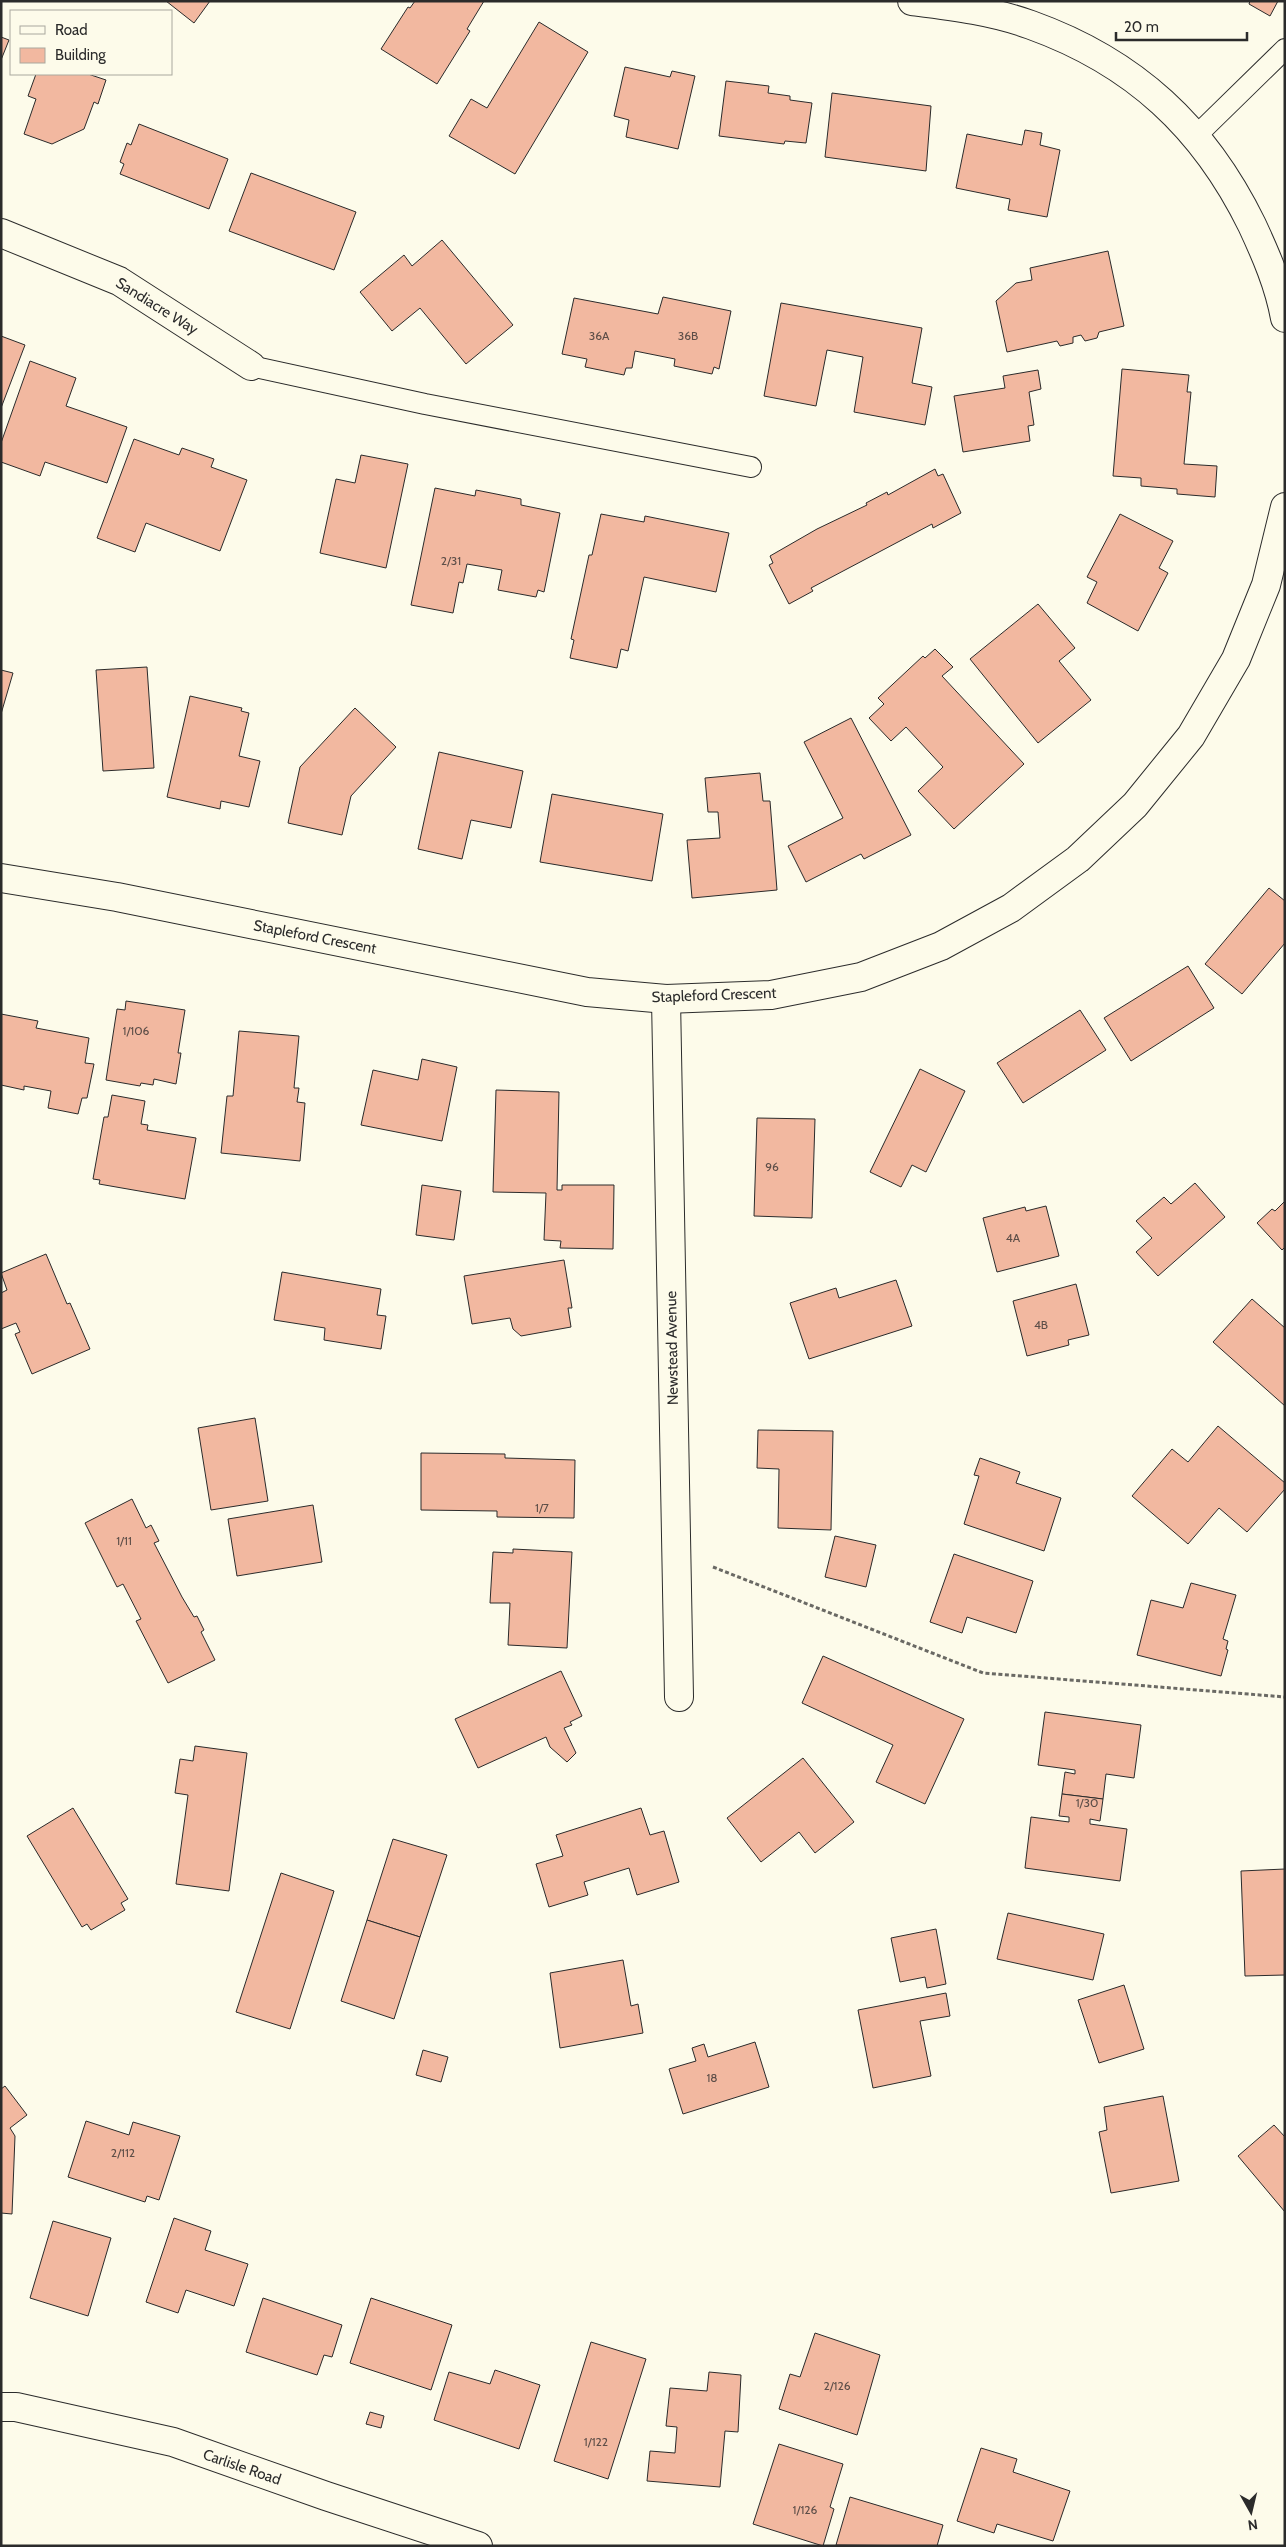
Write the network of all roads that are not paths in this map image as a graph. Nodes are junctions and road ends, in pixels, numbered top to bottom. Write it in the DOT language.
graph roads {
  1 [pos="912,1"];
  2 [pos="1285,49"];
  3 [pos="1196,136"];
  4 [pos="1,233"];
  5 [pos="1284,308"];
  6 [pos="252,366"];
  7 [pos="751,467"];
  8 [pos="1285,507"];
  9 [pos="1,878"];
  10 [pos="666,999"];
  11 [pos="679,1698"];
  12 [pos="1,2407"];
  13 [pos="478,2546"];
  1 -- 3 [label="street"];
  2 -- 3 [label="lane"];
  3 -- 5 [label="street"];
  4 -- 6 [label="street, Sandiacre Way"];
  6 -- 7 [label="lane"];
  8 -- 10 [label="street, Stapleford Crescent"];
  9 -- 10 [label="street, Stapleford Crescent"];
  10 -- 11 [label="street, Newstead Avenue"];
  12 -- 13 [label="street, Carlisle Road"];
}
